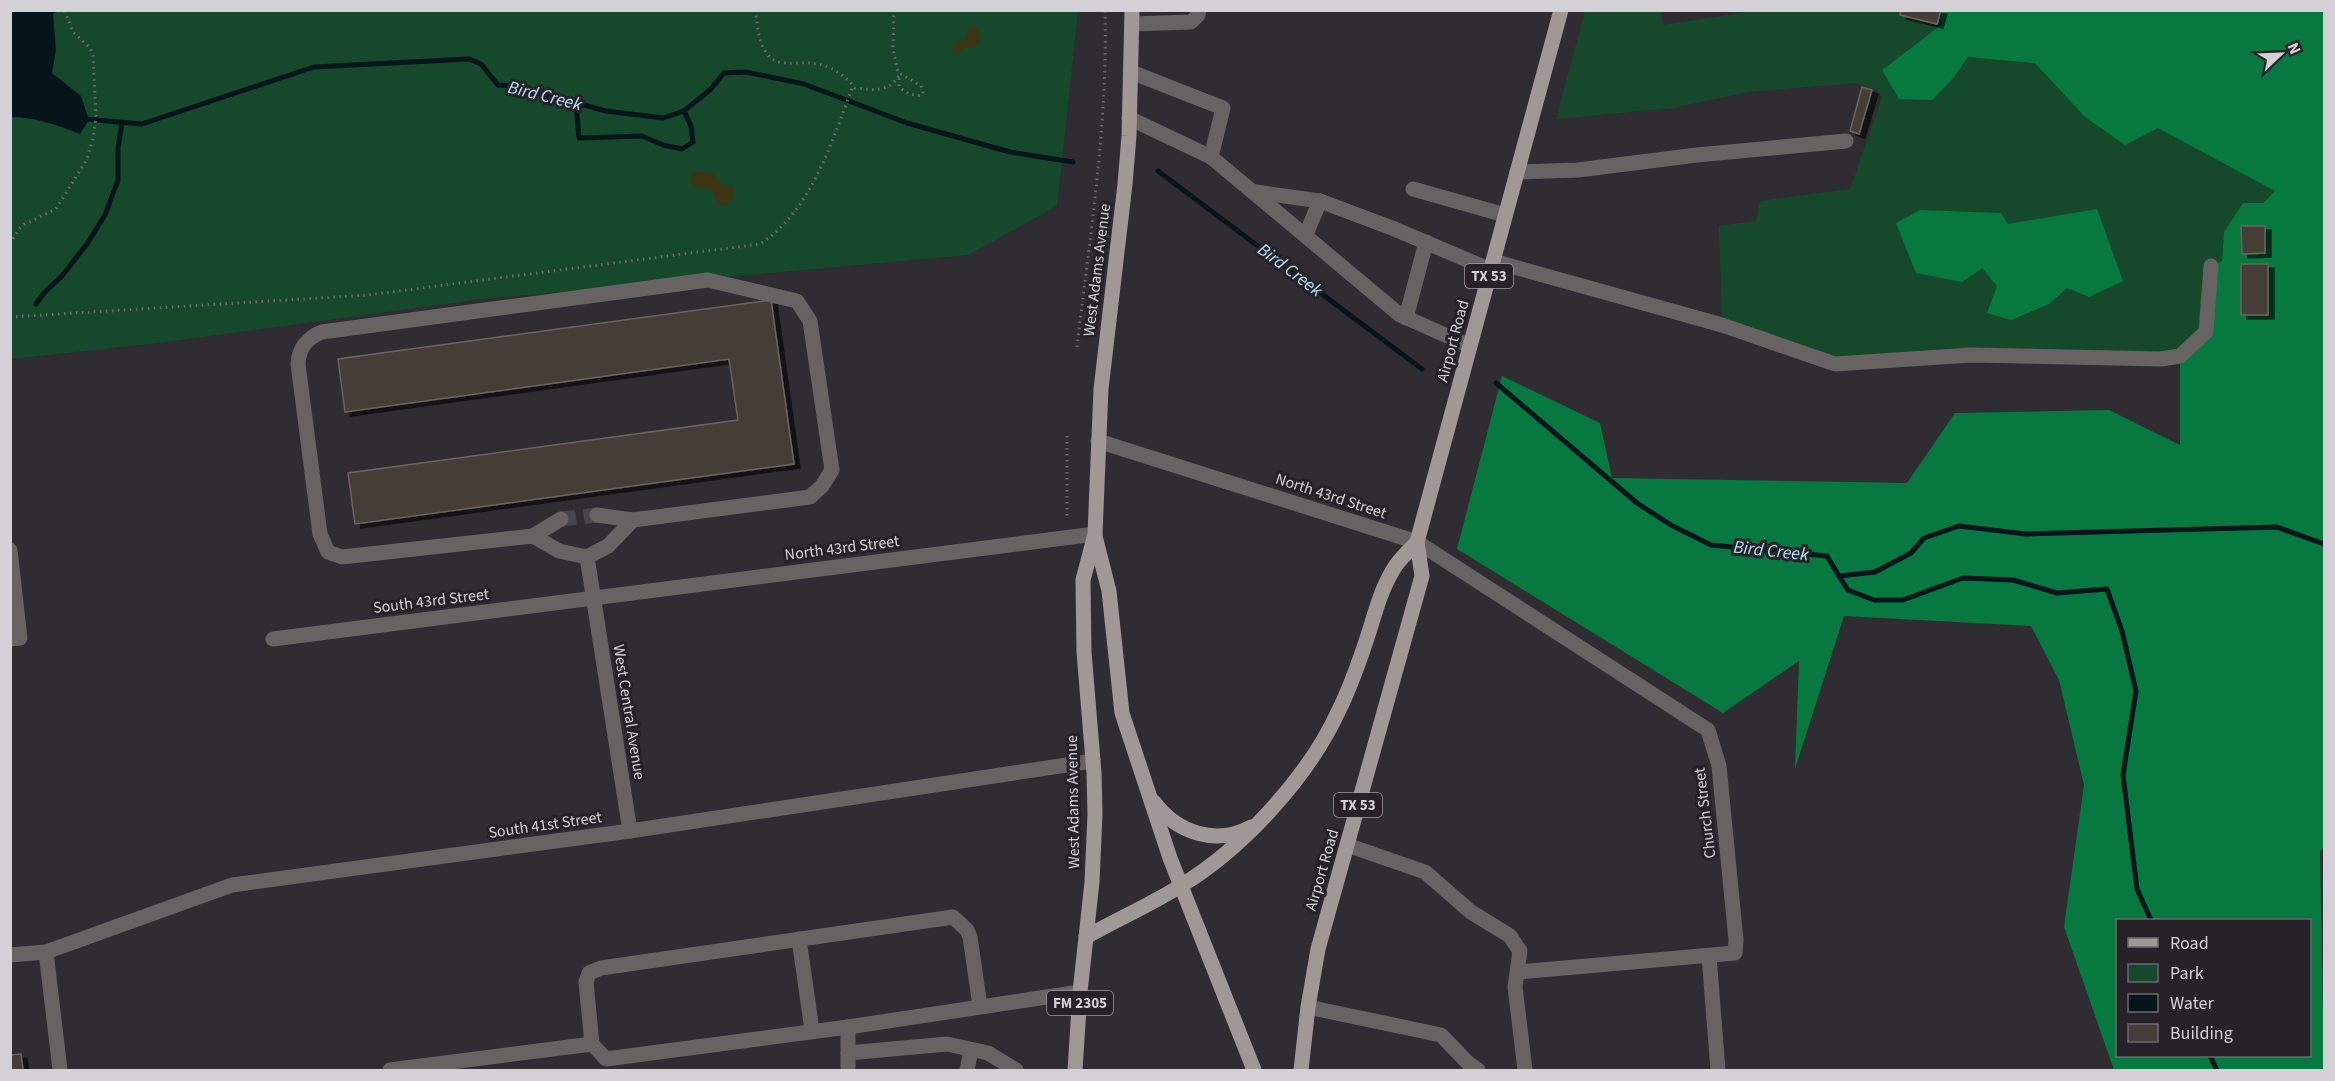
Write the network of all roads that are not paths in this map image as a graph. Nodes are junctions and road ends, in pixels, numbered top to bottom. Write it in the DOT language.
graph roads {
  1 [pos="1198,10"];
  2 [pos="1561,10"];
  3 [pos="1132,17"];
  4 [pos="1131,72"];
  5 [pos="1129,118"];
  6 [pos="1846,141"];
  7 [pos="1211,157"];
  8 [pos="1517,172"];
  9 [pos="1413,189"];
  10 [pos="1256,192"];
  11 [pos="1320,201"];
  12 [pos="1505,215"];
  13 [pos="1306,234"];
  14 [pos="1426,242"];
  15 [pos="1492,265"];
  16 [pos="2211,266"];
  17 [pos="1406,318"];
  18 [pos="1470,346"];
  19 [pos="1098,441"];
  20 [pos="597,515"];
  21 [pos="561,519"];
  22 [pos="633,520"];
  23 [pos="1095,534"];
  24 [pos="533,536"];
  25 [pos="1417,542"];
  26 [pos="10,550"];
  27 [pos="587,557"];
  28 [pos="593,598"];
  29 [pos="10,639"];
  30 [pos="273,639"];
  31 [pos="1094,761"];
  32 [pos="1148,791"];
  33 [pos="1257,824"];
  34 [pos="630,831"];
  35 [pos="1347,845"];
  36 [pos="1181,886"];
  37 [pos="1086,937"];
  38 [pos="799,939"];
  39 [pos="46,951"];
  40 [pos="10,955"];
  41 [pos="1709,956"];
  42 [pos="1517,980"];
  43 [pos="1080,992"];
  44 [pos="980,1006"];
  45 [pos="1308,1007"];
  46 [pos="848,1026"];
  47 [pos="812,1030"];
  48 [pos="592,1044"];
  49 [pos="971,1050"];
  50 [pos="848,1053"];
  51 [pos="60,1071"];
  52 [pos="390,1071"];
  53 [pos="848,1071"];
  54 [pos="967,1071"];
  55 [pos="1016,1071"];
  56 [pos="1075,1071"];
  57 [pos="1254,1071"];
  58 [pos="1301,1071"];
  59 [pos="1478,1071"];
  60 [pos="1525,1071"];
  61 [pos="1718,1071"];
  1 -- 3 [label="street"];
  2 -- 8 [label="main road, Airport Road / TX 53"];
  3 -- 4 [label="main road, West Adams Avenue / FM 2305"];
  4 -- 5 [label="main road, West Adams Avenue / FM 2305"];
  4 -- 7 [label="street"];
  5 -- 7 [label="street"];
  5 -- 19 [label="main road, West Adams Avenue / FM 2305"];
  6 -- 8 [label="street"];
  7 -- 10 [label="street"];
  8 -- 12 [label="main road, Airport Road / TX 53"];
  9 -- 12 [label="street"];
  10 -- 11 [label="street"];
  10 -- 13 [label="street"];
  11 -- 13 [label="street"];
  11 -- 14 [label="street"];
  12 -- 15 [label="main road, Airport Road / TX 53"];
  13 -- 17 [label="street"];
  14 -- 15 [label="street"];
  14 -- 17 [label="street"];
  15 -- 16 [label="street"];
  15 -- 18 [label="main road, Airport Road / TX 53"];
  17 -- 18 [label="street"];
  18 -- 25 [label="main road, Airport Road / TX 53"];
  19 -- 23 [label="main road, West Adams Avenue / FM 2305"];
  19 -- 25 [label="street, North 43rd Street"];
  20 -- 22 [label="street"];
  21 -- 24 [label="street"];
  22 -- 24 [label="street"];
  22 -- 27 [label="street"];
  23 -- 28 [label="street, North 43rd Street"];
  23 -- 31 [label="main road, West Adams Avenue / FM 2305"];
  23 -- 32 [label="main road, West Adams Avenue / FM 2305"];
  24 -- 27 [label="street"];
  25 -- 33 [label="main road, Airport Road / TX 53"];
  25 -- 35 [label="main road, Airport Road / TX 53"];
  25 -- 41 [label="street, Church Street"];
  26 -- 29 [label="street"];
  27 -- 28 [label="street, West Central Avenue"];
  28 -- 30 [label="street, South 43rd Street"];
  28 -- 34 [label="street, West Central Avenue"];
  31 -- 34 [label="street, South 41st Street"];
  31 -- 37 [label="main road, West Adams Avenue / FM 2305"];
  32 -- 33 [label="main road"];
  32 -- 36 [label="main road, West Adams Avenue / FM 2305"];
  33 -- 36 [label="main road, Airport Road / TX 53"];
  34 -- 39 [label="street, South 41st Street"];
  35 -- 42 [label="street"];
  35 -- 45 [label="main road, Airport Road / TX 53"];
  36 -- 37 [label="main road, Airport Road / TX 53"];
  36 -- 57 [label="main road"];
  37 -- 43 [label="main road, West Adams Avenue / FM 2305"];
  38 -- 44 [label="street"];
  38 -- 47 [label="street"];
  38 -- 48 [label="street"];
  39 -- 40 [label="street, South 41st Street"];
  39 -- 51 [label="street"];
  41 -- 42 [label="street"];
  41 -- 61 [label="street"];
  42 -- 60 [label="street"];
  43 -- 44 [label="street"];
  43 -- 56 [label="main road, West Adams Avenue / FM 2305"];
  44 -- 46 [label="street"];
  45 -- 58 [label="main road, Airport Road / TX 53"];
  45 -- 59 [label="street"];
  46 -- 47 [label="street"];
  46 -- 50 [label="street"];
  47 -- 48 [label="street"];
  48 -- 52 [label="street"];
  49 -- 50 [label="street"];
  49 -- 54 [label="street"];
  49 -- 55 [label="street"];
  50 -- 53 [label="street"];
}
